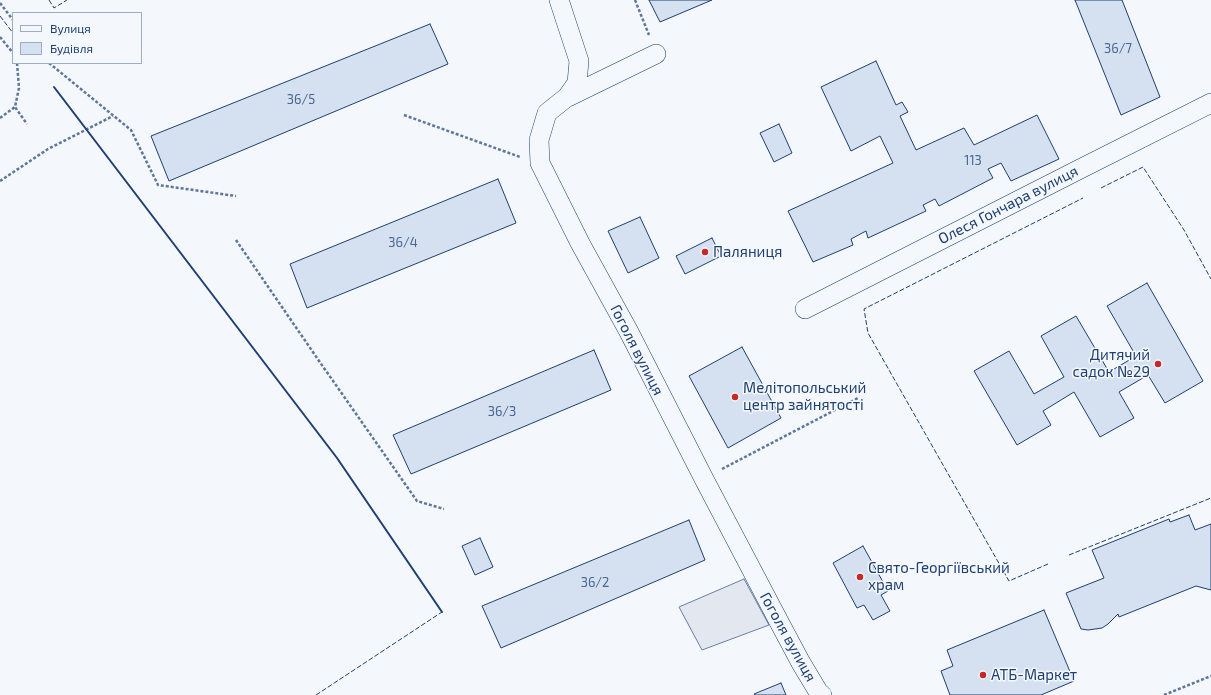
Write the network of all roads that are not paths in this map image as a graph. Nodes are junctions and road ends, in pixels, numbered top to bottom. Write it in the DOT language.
graph roads {
  1 [pos="560,0"];
  2 [pos="656,54"];
  3 [pos="566,97"];
  4 [pos="1211,103"];
  5 [pos="805,309"];
  6 [pos="822,695"];
  1 -- 3 [label="street, Гоголя вулиця"];
  2 -- 3 [label="street"];
  3 -- 6 [label="street, Гоголя вулиця"];
  4 -- 5 [label="street, Олеся Гончара вулиця"];
}
